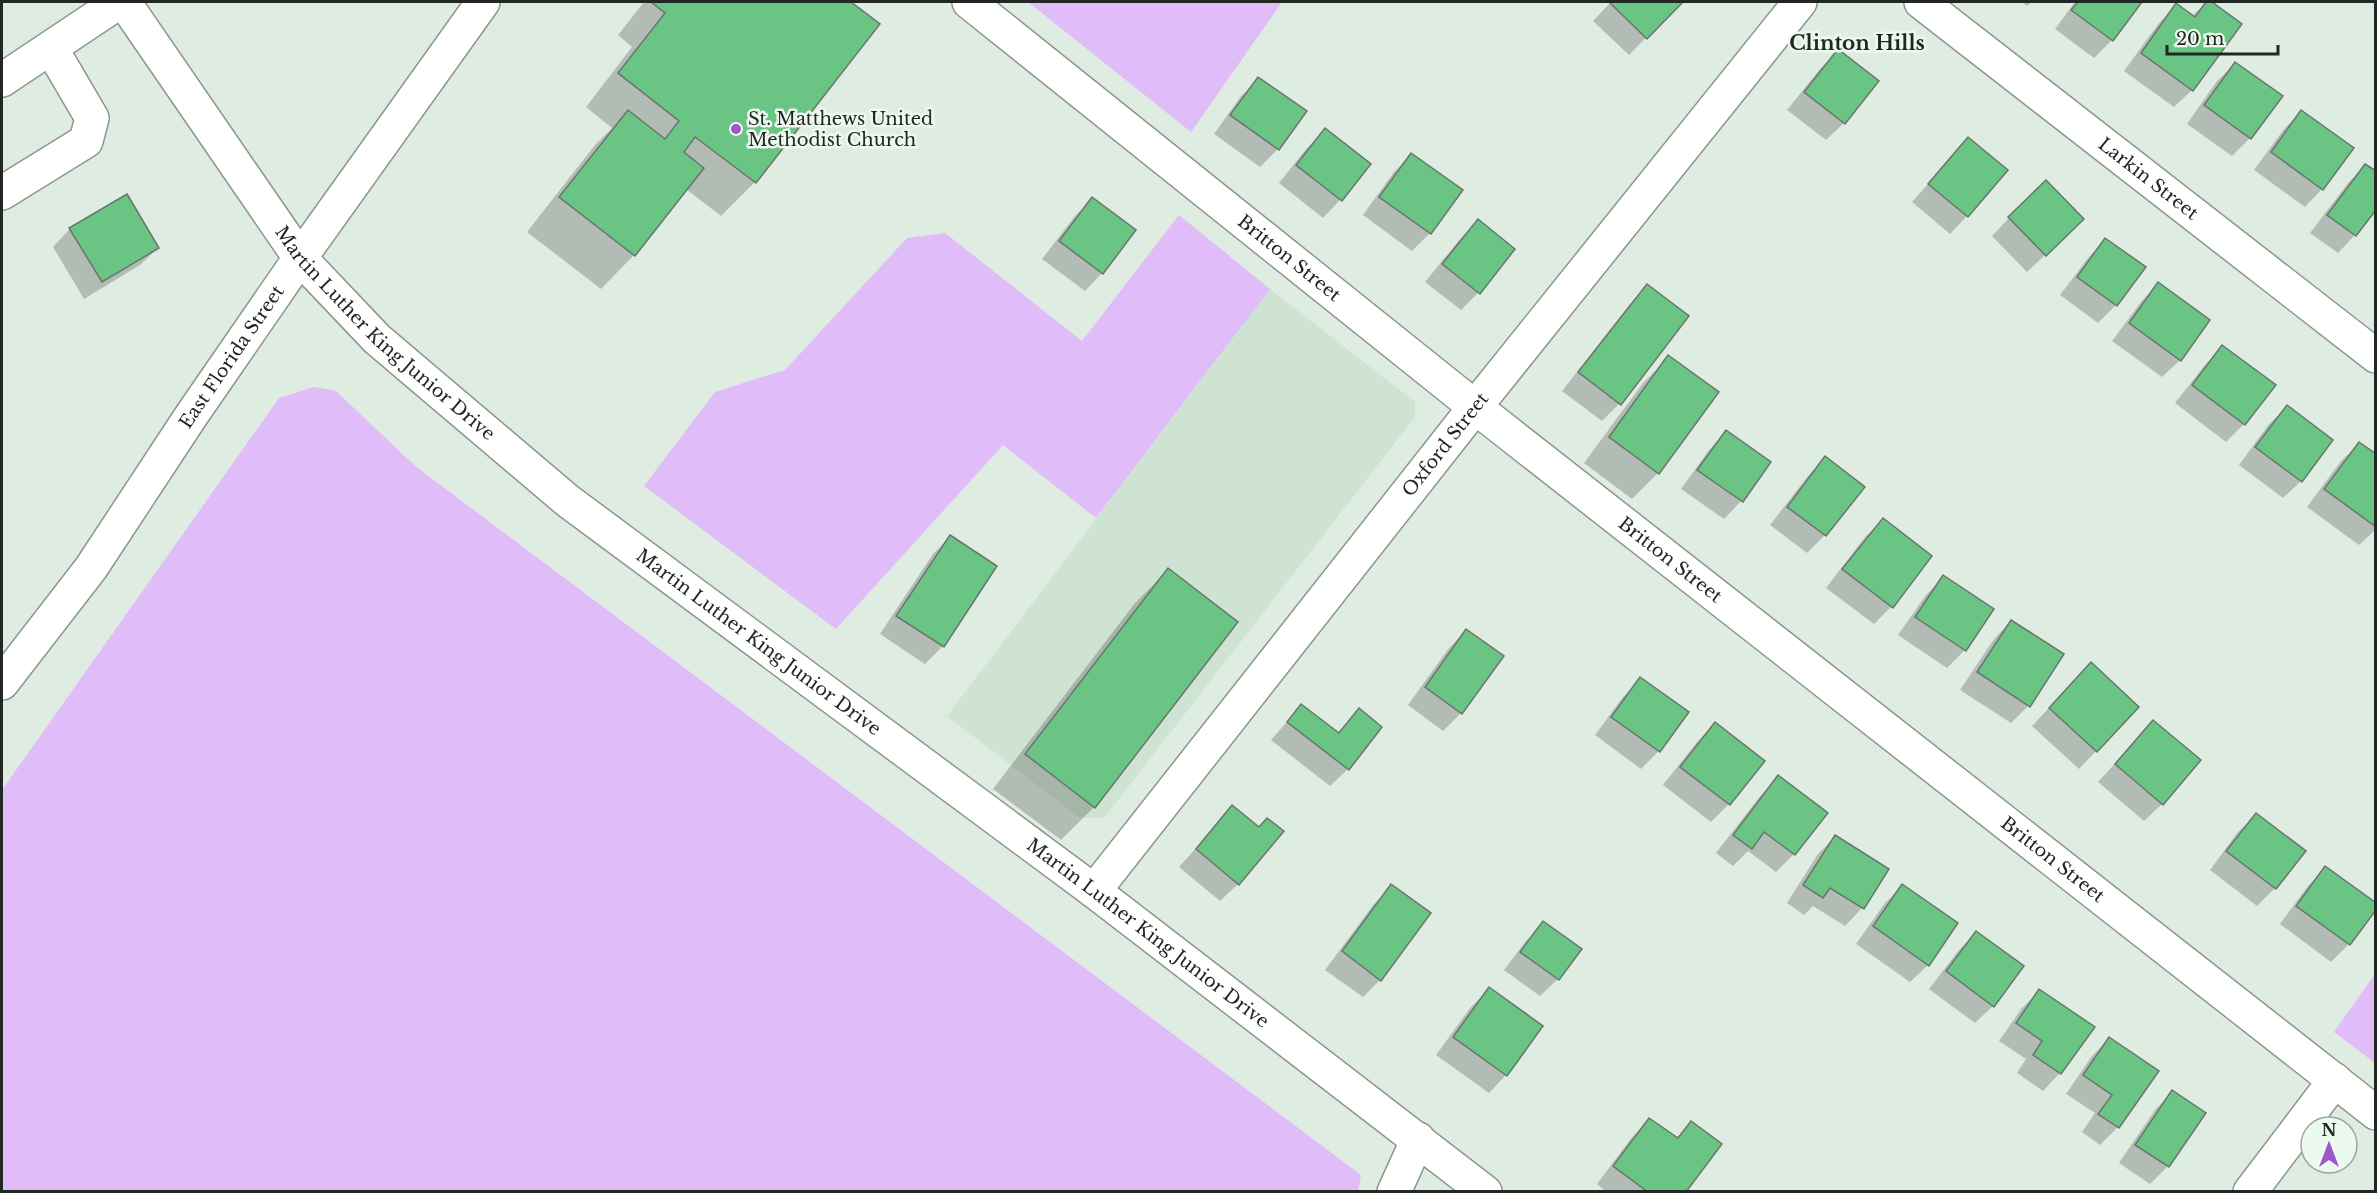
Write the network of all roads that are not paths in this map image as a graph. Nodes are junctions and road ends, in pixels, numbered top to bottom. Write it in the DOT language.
graph roads {
  1 [pos="122,2"];
  2 [pos="483,2"];
  3 [pos="969,2"];
  4 [pos="1800,2"];
  5 [pos="1921,2"];
  6 [pos="51,48"];
  7 [pos="2,80"];
  8 [pos="2,193"];
  9 [pos="300,258"];
  10 [pos="2376,356"];
  11 [pos="1475,407"];
  12 [pos="2,683"];
  13 [pos="1095,891"];
  14 [pos="2335,1080"];
  15 [pos="2376,1113"];
  16 [pos="1418,1138"];
  17 [pos="1394,1191"];
  18 [pos="1485,1191"];
  19 [pos="2250,1191"];
  1 -- 6 [label="street"];
  1 -- 9 [label="street, Martin Luther King Junior Drive"];
  2 -- 9 [label="street, East Florida Street"];
  3 -- 11 [label="street, Britton Street"];
  4 -- 11 [label="street, Oxford Street"];
  5 -- 10 [label="street, Larkin Street"];
  6 -- 7 [label="street"];
  6 -- 8 [label="street"];
  9 -- 12 [label="street, East Florida Street"];
  9 -- 13 [label="street, Martin Luther King Junior Drive"];
  11 -- 13 [label="street, Oxford Street"];
  11 -- 14 [label="street, Britton Street"];
  13 -- 16 [label="street, Martin Luther King Junior Drive"];
  14 -- 15 [label="street, Britton Street"];
  14 -- 19 [label="street"];
  16 -- 17 [label="street"];
  16 -- 18 [label="street, Martin Luther King Junior Drive"];
}
